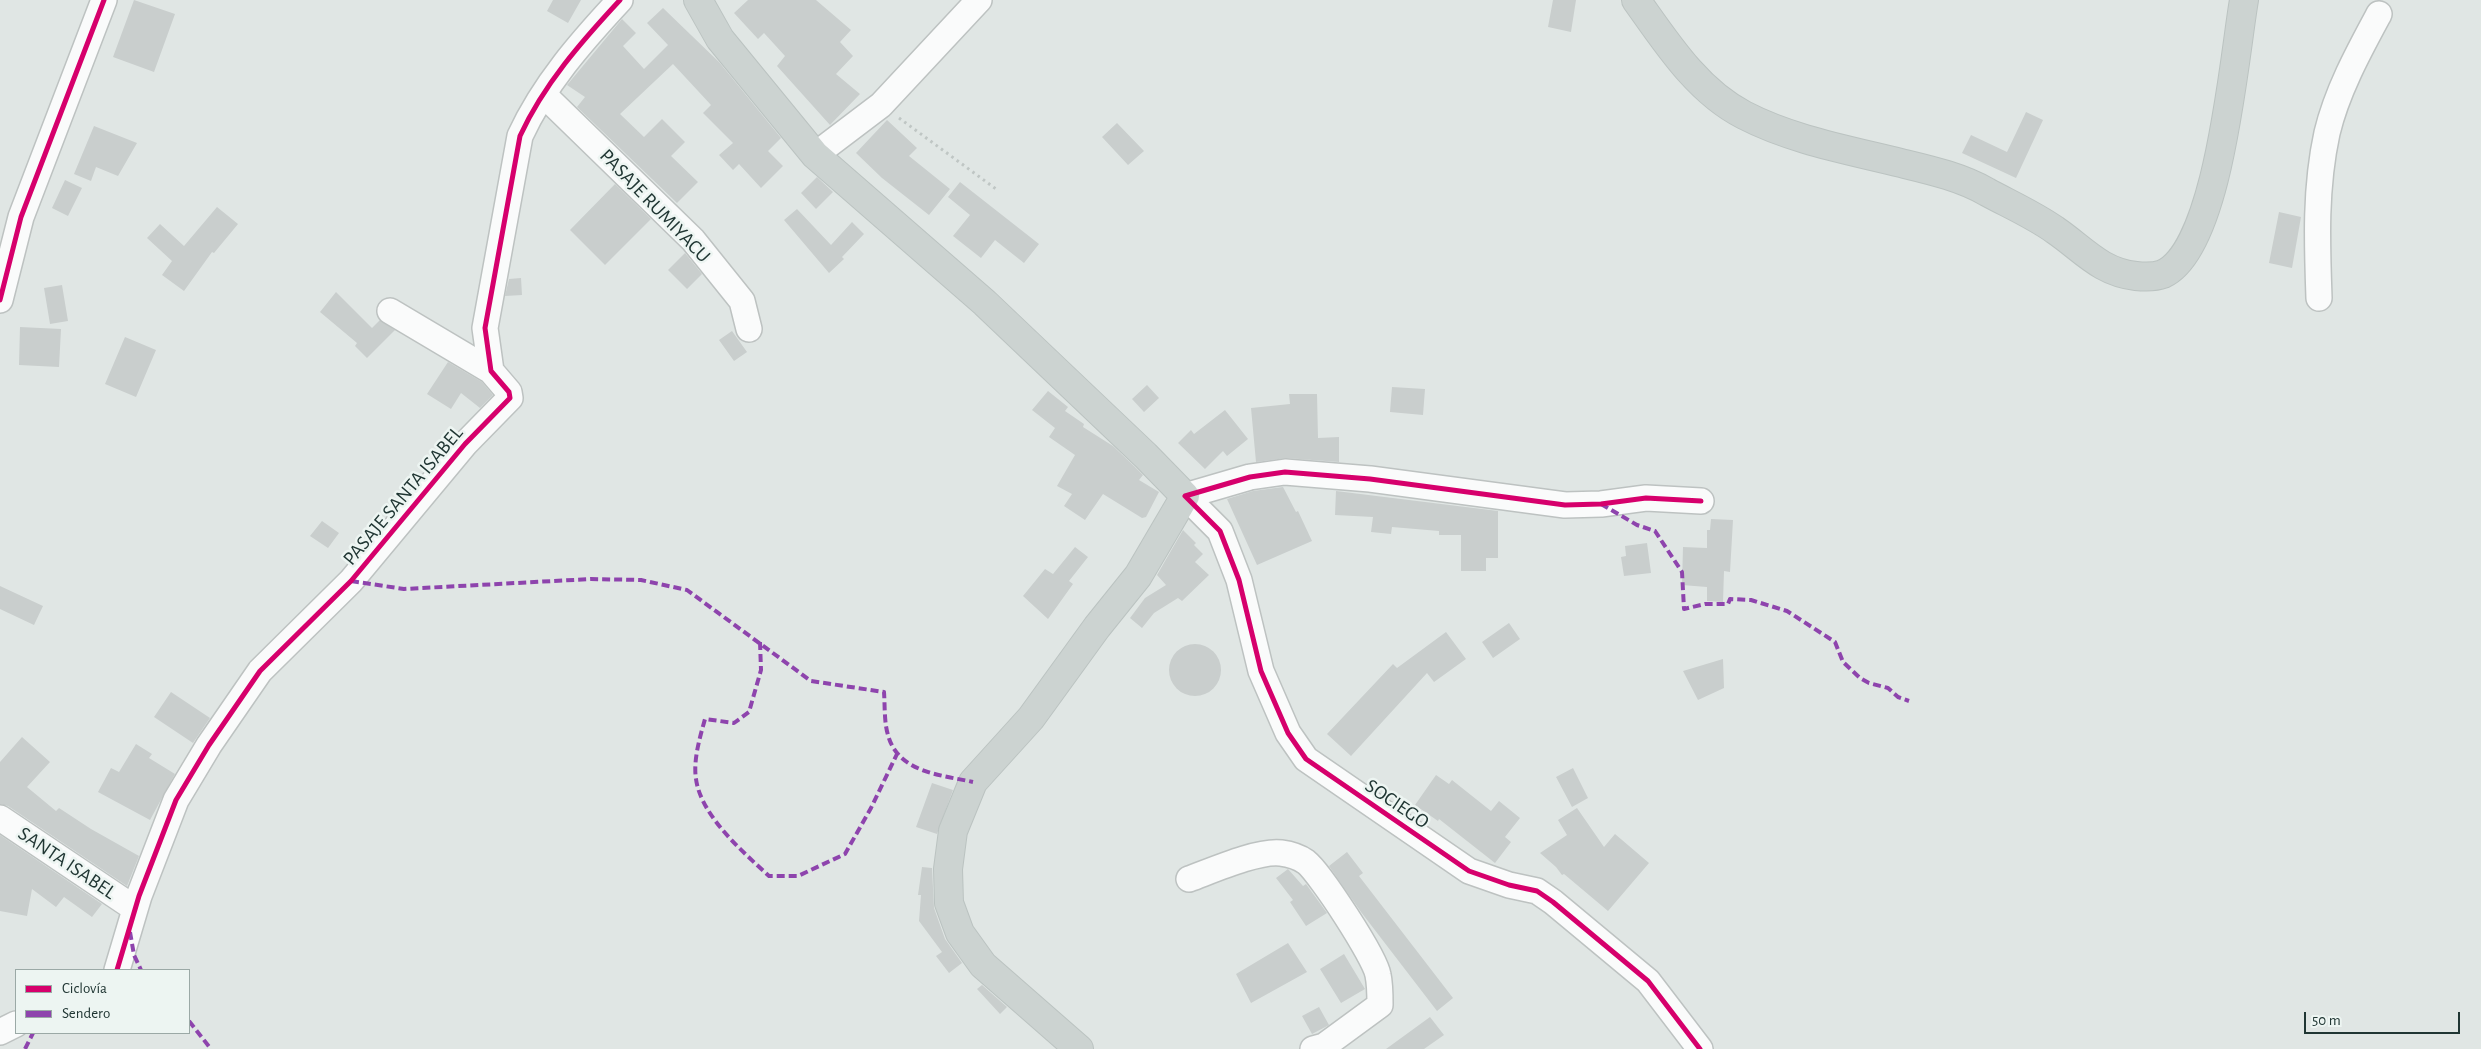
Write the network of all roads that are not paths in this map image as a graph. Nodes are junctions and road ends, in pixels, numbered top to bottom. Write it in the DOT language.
graph roads {
  1 [pos="104,0"];
  2 [pos="620,0"];
  3 [pos="698,0"];
  4 [pos="979,0"];
  5 [pos="1636,0"];
  6 [pos="2244,0"];
  7 [pos="2379,14"];
  8 [pos="544,95"];
  9 [pos="815,155"];
  10 [pos="2319,298"];
  11 [pos="0,300"];
  12 [pos="390,311"];
  13 [pos="749,329"];
  14 [pos="491,372"];
  15 [pos="1185,496"];
  16 [pos="1701,501"];
  17 [pos="0,818"];
  18 [pos="1188,879"];
  19 [pos="134,908"];
  20 [pos="117,969"];
  21 [pos="15,1024"];
  22 [pos="0,1032"];
  23 [pos="1080,1049"];
  24 [pos="1313,1049"];
  25 [pos="1700,1049"];
  1 -- 11 [label="street"];
  2 -- 8 [label="street"];
  3 -- 9 [label="main road"];
  4 -- 9 [label="street"];
  5 -- 6 [label="main road"];
  7 -- 10 [label="street"];
  8 -- 13 [label="street, PASAJE RUMIYACU"];
  8 -- 14 [label="street"];
  9 -- 15 [label="main road"];
  12 -- 14 [label="street"];
  14 -- 19 [label="street, PASAJE SANTA ISABEL"];
  15 -- 16 [label="street"];
  15 -- 23 [label="main road"];
  15 -- 25 [label="street, SOCIEGO"];
  17 -- 19 [label="street, SANTA ISABEL"];
  18 -- 24 [label="street"];
  19 -- 20 [label="street"];
  21 -- 22 [label="street"];
}
